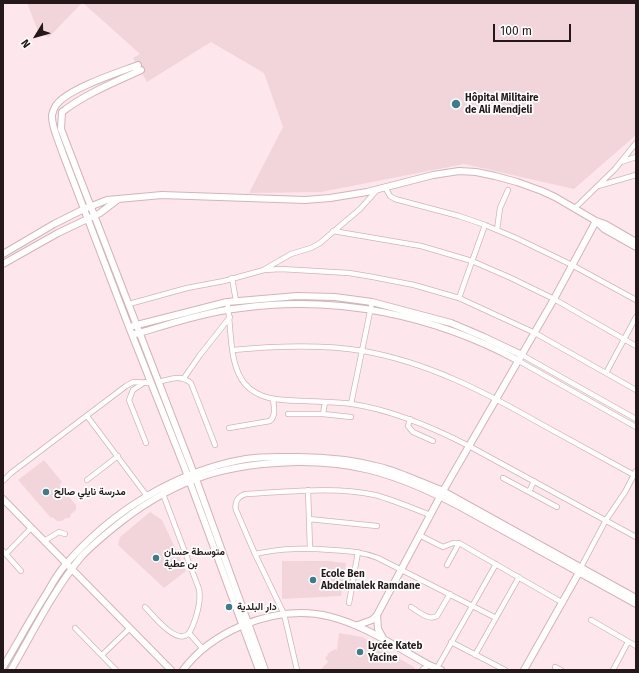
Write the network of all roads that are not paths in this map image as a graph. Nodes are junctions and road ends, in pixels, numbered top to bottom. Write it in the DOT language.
graph roads {
  1 [pos="636,143"];
  2 [pos="636,157"];
  3 [pos="620,163"];
  4 [pos="636,175"];
  5 [pos="598,186"];
  6 [pos="382,188"];
  7 [pos="508,190"];
  8 [pos="117,200"];
  9 [pos="91,206"];
  10 [pos="575,208"];
  11 [pos="84,209"];
  12 [pos="94,216"];
  13 [pos="88,219"];
  14 [pos="596,221"];
  15 [pos="485,225"];
  16 [pos="497,230"];
  17 [pos="333,231"];
  18 [pos="636,242"];
  19 [pos="636,247"];
  20 [pos="3,254"];
  21 [pos="472,261"];
  22 [pos="3,264"];
  23 [pos="572,265"];
  24 [pos="264,270"];
  25 [pos="232,278"];
  26 [pos="459,298"];
  27 [pos="554,299"];
  28 [pos="636,300"];
  29 [pos="236,301"];
  30 [pos="228,302"];
  31 [pos="372,302"];
  32 [pos="129,304"];
  33 [pos="229,310"];
  34 [pos="370,310"];
  35 [pos="230,317"];
  36 [pos="636,317"];
  37 [pos="136,325"];
  38 [pos="129,327"];
  39 [pos="139,333"];
  40 [pos="535,333"];
  41 [pos="132,334"];
  42 [pos="624,339"];
  43 [pos="636,346"];
  44 [pos="233,350"];
  45 [pos="363,351"];
  46 [pos="522,355"];
  47 [pos="519,361"];
  48 [pos="606,373"];
  49 [pos="184,378"];
  50 [pos="159,382"];
  51 [pos="148,383"];
  52 [pos="636,390"];
  53 [pos="496,398"];
  54 [pos="274,399"];
  55 [pos="325,402"];
  56 [pos="351,404"];
  57 [pos="288,414"];
  58 [pos="323,414"];
  59 [pos="87,416"];
  60 [pos="350,417"];
  61 [pos="410,419"];
  62 [pos="636,419"];
  63 [pos="636,427"];
  64 [pos="229,428"];
  65 [pos="433,441"];
  66 [pos="146,444"];
  67 [pos="215,445"];
  68 [pos="469,446"];
  69 [pos="118,456"];
  70 [pos="635,473"];
  71 [pos="192,477"];
  72 [pos="503,478"];
  73 [pos="87,480"];
  74 [pos="3,481"];
  75 [pos="534,481"];
  76 [pos="308,490"];
  77 [pos="529,492"];
  78 [pos="163,494"];
  79 [pos="442,494"];
  80 [pos="147,496"];
  81 [pos="3,499"];
  82 [pos="556,508"];
  83 [pos="430,515"];
  84 [pos="309,519"];
  85 [pos="606,520"];
  86 [pos="377,526"];
  87 [pos="31,528"];
  88 [pos="65,534"];
  89 [pos="419,535"];
  90 [pos="636,537"];
  91 [pos="44,541"];
  92 [pos="459,544"];
  93 [pos="310,548"];
  94 [pos="4,552"];
  95 [pos="358,552"];
  96 [pos="255,554"];
  97 [pos="67,564"];
  98 [pos="496,564"];
  99 [pos="447,565"];
  100 [pos="72,569"];
  101 [pos="580,570"];
  102 [pos="21,571"];
  103 [pos="402,571"];
  104 [pos="519,577"];
  105 [pos="450,594"];
  106 [pos="636,598"];
  107 [pos="349,603"];
  108 [pos="563,603"];
  109 [pos="636,604"];
  110 [pos="472,605"];
  111 [pos="145,607"];
  112 [pos="411,607"];
  113 [pos="284,614"];
  114 [pos="377,615"];
  115 [pos="496,618"];
  116 [pos="591,620"];
  117 [pos="245,625"];
  118 [pos="358,625"];
  119 [pos="76,628"];
  120 [pos="130,628"];
  121 [pos="189,633"];
  122 [pos="384,639"];
  123 [pos="451,642"];
  124 [pos="628,642"];
  125 [pos="636,646"];
  126 [pos="203,649"];
  127 [pos="102,655"];
  128 [pos="475,655"];
  129 [pos="429,665"];
  130 [pos="3,667"];
  131 [pos="555,667"];
  132 [pos="439,669"];
  133 [pos="11,670"];
  134 [pos="116,670"];
  135 [pos="171,670"];
  136 [pos="183,670"];
  137 [pos="259,670"];
  138 [pos="265,670"];
  139 [pos="297,670"];
  140 [pos="422,670"];
  141 [pos="505,670"];
  142 [pos="524,670"];
  143 [pos="561,670"];
  144 [pos="612,670"];
  1 -- 3 [label="street"];
  2 -- 3 [label="street"];
  3 -- 5 [label="street"];
  4 -- 5 [label="street"];
  5 -- 10 [label="street"];
  6 -- 8 [label="main road"];
  6 -- 10 [label="main road"];
  6 -- 15 [label="street"];
  6 -- 17 [label="street"];
  7 -- 16 [label="street"];
  8 -- 9 [label="main road"];
  8 -- 12 [label="main road"];
  9 -- 11 [label="main road"];
  9 -- 11 [label="main road"];
  9 -- 12 [label="main road"];
  10 -- 14 [label="main road"];
  11 -- 13 [label="main road"];
  11 -- 20 [label="main road"];
  12 -- 13 [label="main road"];
  12 -- 32 [label="main road"];
  13 -- 22 [label="main road"];
  13 -- 38 [label="main road"];
  14 -- 18 [label="main road"];
  14 -- 19 [label="main road"];
  14 -- 23 [label="main road"];
  15 -- 16 [label="street"];
  15 -- 21 [label="street"];
  16 -- 23 [label="street"];
  17 -- 21 [label="street"];
  17 -- 24 [label="street"];
  21 -- 26 [label="street"];
  21 -- 27 [label="street"];
  23 -- 27 [label="main road"];
  23 -- 28 [label="street"];
  24 -- 25 [label="street"];
  24 -- 26 [label="street"];
  25 -- 29 [label="street"];
  25 -- 32 [label="street"];
  26 -- 40 [label="street"];
  27 -- 40 [label="main road"];
  27 -- 42 [label="street"];
  29 -- 30 [label="main road"];
  29 -- 31 [label="main road"];
  30 -- 33 [label="street"];
  30 -- 37 [label="main road"];
  31 -- 34 [label="street"];
  31 -- 46 [label="main road"];
  32 -- 37 [label="main road"];
  33 -- 34 [label="main road"];
  33 -- 35 [label="street"];
  33 -- 39 [label="main road"];
  34 -- 45 [label="street"];
  34 -- 47 [label="main road"];
  35 -- 44 [label="street"];
  35 -- 49 [label="street"];
  36 -- 42 [label="street"];
  37 -- 38 [label="main road"];
  37 -- 39 [label="main road"];
  38 -- 41 [label="main road"];
  39 -- 41 [label="main road"];
  39 -- 50 [label="main road"];
  40 -- 46 [label="main road"];
  40 -- 48 [label="street"];
  41 -- 51 [label="main road"];
  42 -- 43 [label="street"];
  42 -- 48 [label="street"];
  44 -- 45 [label="street"];
  44 -- 54 [label="street"];
  45 -- 53 [label="street"];
  45 -- 56 [label="street"];
  46 -- 47 [label="main road"];
  46 -- 62 [label="street"];
  47 -- 53 [label="main road"];
  47 -- 63 [label="street"];
  48 -- 52 [label="street"];
  49 -- 50 [label="street"];
  49 -- 67 [label="street"];
  50 -- 71 [label="main road"];
  51 -- 59 [label="street"];
  51 -- 66 [label="street"];
  51 -- 71 [label="main road"];
  53 -- 68 [label="main road"];
  53 -- 70 [label="street"];
  54 -- 55 [label="street"];
  54 -- 64 [label="street"];
  55 -- 56 [label="street"];
  55 -- 58 [label="street"];
  56 -- 61 [label="street"];
  57 -- 58 [label="street"];
  58 -- 60 [label="street"];
  59 -- 69 [label="street"];
  59 -- 74 [label="street"];
  61 -- 65 [label="street"];
  61 -- 68 [label="street"];
  68 -- 75 [label="street"];
  68 -- 79 [label="main road"];
  69 -- 73 [label="street"];
  69 -- 80 [label="street"];
  70 -- 85 [label="street"];
  71 -- 78 [label="main road"];
  71 -- 79 [label="main road"];
  71 -- 80 [label="main road"];
  71 -- 117 [label="main road"];
  72 -- 77 [label="street"];
  75 -- 77 [label="street"];
  75 -- 85 [label="street"];
  76 -- 83 [label="street"];
  76 -- 84 [label="street"];
  76 -- 96 [label="street"];
  77 -- 82 [label="street"];
  78 -- 100 [label="main road"];
  78 -- 121 [label="street"];
  79 -- 83 [label="main road"];
  79 -- 101 [label="main road"];
  80 -- 97 [label="main road"];
  81 -- 87 [label="main road"];
  83 -- 89 [label="main road"];
  84 -- 86 [label="street"];
  84 -- 93 [label="street"];
  85 -- 90 [label="street"];
  85 -- 101 [label="street"];
  87 -- 91 [label="main road"];
  87 -- 94 [label="street"];
  88 -- 91 [label="street"];
  89 -- 92 [label="street"];
  89 -- 103 [label="main road"];
  91 -- 97 [label="main road"];
  92 -- 98 [label="street"];
  92 -- 99 [label="street"];
  93 -- 95 [label="street"];
  93 -- 96 [label="street"];
  94 -- 102 [label="street"];
  95 -- 103 [label="street"];
  95 -- 107 [label="street"];
  96 -- 113 [label="street"];
  97 -- 100 [label="main road"];
  97 -- 130 [label="main road"];
  98 -- 104 [label="street"];
  98 -- 110 [label="street"];
  100 -- 120 [label="main road"];
  100 -- 133 [label="main road"];
  101 -- 106 [label="main road"];
  101 -- 108 [label="main road"];
  101 -- 109 [label="main road"];
  103 -- 105 [label="street"];
  103 -- 114 [label="main road"];
  104 -- 108 [label="street"];
  104 -- 115 [label="street"];
  105 -- 110 [label="street"];
  105 -- 112 [label="street"];
  108 -- 142 [label="main road"];
  110 -- 115 [label="street"];
  110 -- 123 [label="street"];
  111 -- 121 [label="street"];
  113 -- 117 [label="main road"];
  113 -- 118 [label="main road"];
  113 -- 139 [label="street"];
  114 -- 118 [label="main road"];
  114 -- 122 [label="main road"];
  115 -- 128 [label="street"];
  116 -- 124 [label="street"];
  117 -- 126 [label="main road"];
  117 -- 137 [label="main road"];
  117 -- 138 [label="main road"];
  118 -- 122 [label="main road"];
  119 -- 127 [label="street"];
  120 -- 127 [label="street"];
  120 -- 135 [label="main road"];
  121 -- 126 [label="street"];
  122 -- 129 [label="main road"];
  123 -- 128 [label="street"];
  123 -- 132 [label="street"];
  124 -- 125 [label="street"];
  124 -- 144 [label="street"];
  126 -- 136 [label="main road"];
  127 -- 134 [label="street"];
  128 -- 141 [label="street"];
  129 -- 132 [label="main road"];
  129 -- 140 [label="street"];
  131 -- 143 [label="street"];
}
